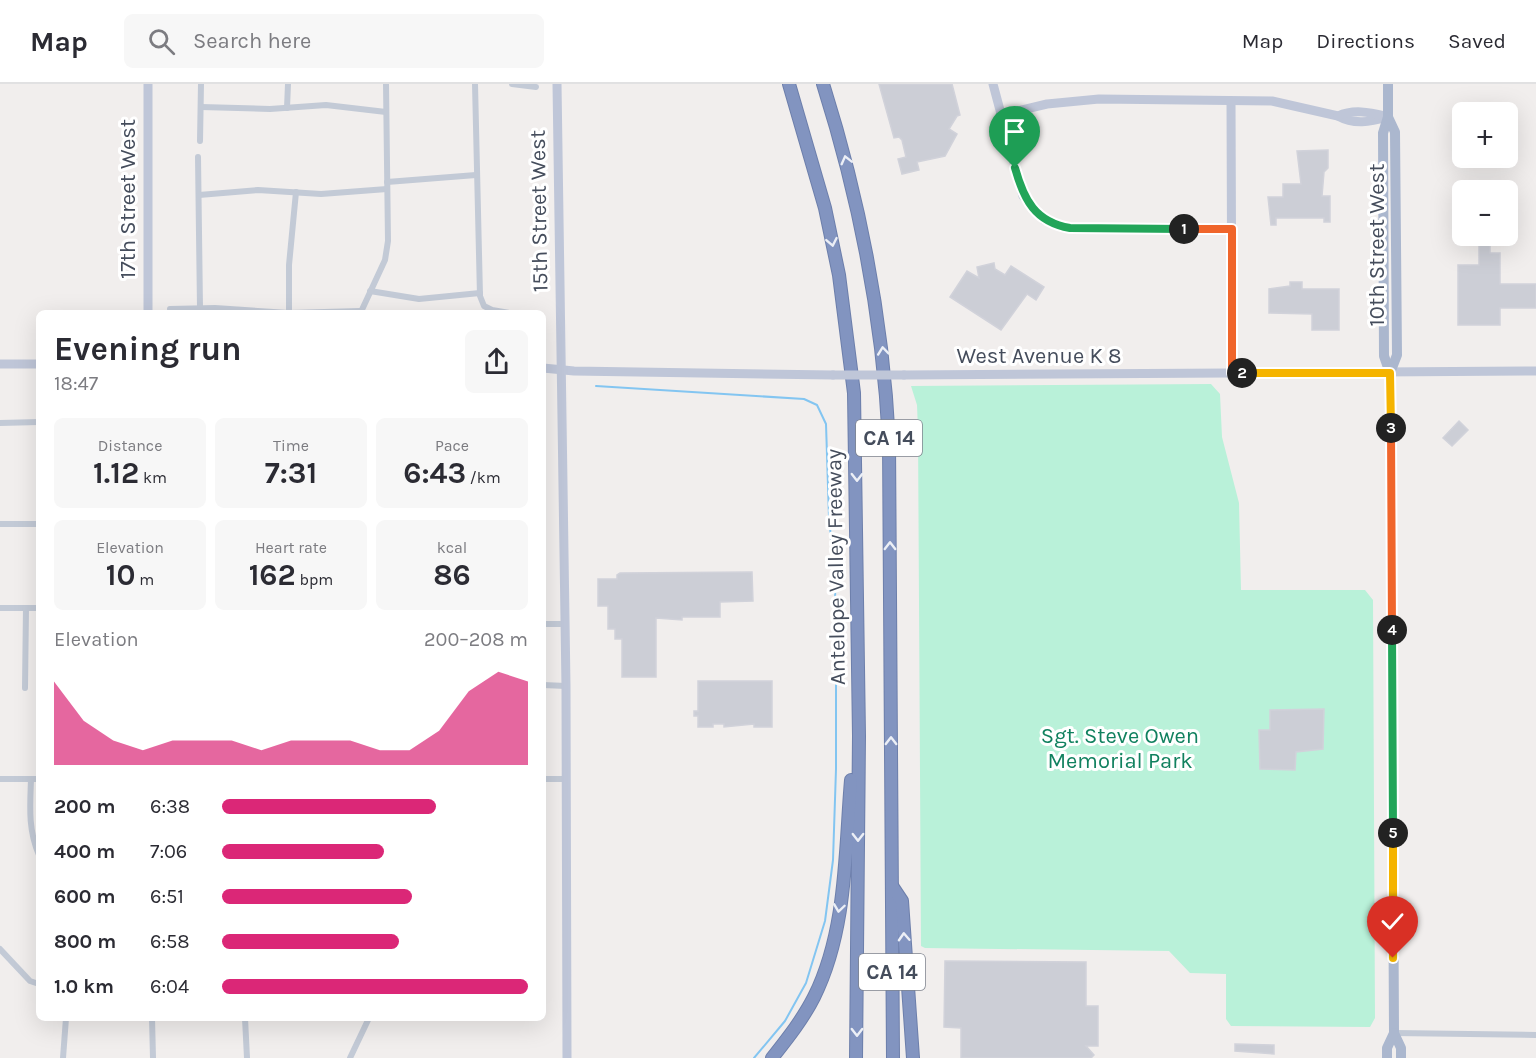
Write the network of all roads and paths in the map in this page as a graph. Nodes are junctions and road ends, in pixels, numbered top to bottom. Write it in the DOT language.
graph roads {
  1 [pos="148,84"];
  2 [pos="201,84"];
  3 [pos="288,84"];
  4 [pos="386,84"];
  5 [pos="393,84"];
  6 [pos="475,84"];
  7 [pos="512,84"];
  8 [pos="557,84"];
  9 [pos="789,84"];
  10 [pos="823,84"];
  11 [pos="993,84"];
  12 [pos="1388,84"];
  13 [pos="536,87"];
  14 [pos="1231,101"];
  15 [pos="201,107"];
  16 [pos="287,108"];
  17 [pos="387,112"];
  18 [pos="1000,115"];
  19 [pos="1388,117"];
  20 [pos="200,141"];
  21 [pos="198,157"];
  22 [pos="476,175"];
  23 [pos="387,185"];
  24 [pos="296,192"];
  25 [pos="199,195"];
  26 [pos="1383,197"];
  27 [pos="1232,229"];
  28 [pos="1382,262"];
  29 [pos="1397,262"];
  30 [pos="370,291"];
  31 [pos="480,293"];
  32 [pos="200,308"];
  33 [pos="170,309"];
  34 [pos="148,310"];
  35 [pos="236,310"];
  36 [pos="289,310"];
  37 [pos="361,310"];
  38 [pos="492,310"];
  39 [pos="1397,325"];
  40 [pos="0,364"];
  41 [pos="36,364"];
  42 [pos="546,368"];
  43 [pos="562,369"];
  44 [pos="1536,371"];
  45 [pos="1232,373"];
  46 [pos="1390,373"];
  47 [pos="36,422"];
  48 [pos="0,423"];
  49 [pos="0,524"];
  50 [pos="36,524"];
  51 [pos="0,608"];
  52 [pos="26,608"];
  53 [pos="36,608"];
  54 [pos="546,624"];
  55 [pos="565,624"];
  56 [pos="546,685"];
  57 [pos="566,686"];
  58 [pos="25,688"];
  59 [pos="859,736"];
  60 [pos="0,779"];
  61 [pos="546,779"];
  62 [pos="567,779"];
  63 [pos="31,780"];
  64 [pos="36,780"];
  65 [pos="36,848"];
  66 [pos="892,886"];
  67 [pos="0,949"];
  68 [pos="36,983"];
  69 [pos="66,1021"];
  70 [pos="152,1021"];
  71 [pos="245,1021"];
  72 [pos="368,1021"];
  73 [pos="1394,1033"];
  74 [pos="1536,1035"];
  75 [pos="63,1058"];
  76 [pos="153,1058"];
  77 [pos="247,1058"];
  78 [pos="350,1058"];
  79 [pos="567,1058"];
  80 [pos="772,1058"];
  81 [pos="856,1058"];
  82 [pos="893,1058"];
  83 [pos="913,1058"];
  84 [pos="1387,1058"];
  85 [pos="1401,1058"];
  1 -- 34 [label="street, 17th Street West"];
  2 -- 15 [label="street"];
  3 -- 16 [label="street"];
  4 -- 5 [label="street"];
  4 -- 17 [label="street"];
  6 -- 22 [label="street"];
  7 -- 13 [label="street"];
  8 -- 43 [label="street, 15th Street West"];
  9 -- 59 [label="highway, Antelope Valley Freeway / CA 14, one-way"];
  66 -- 10 [label="highway, CA 14, one-way"];
  11 -- 18 [label="street"];
  12 -- 19 [label="main road, 10th Street West"];
  14 -- 18 [label="street"];
  14 -- 19 [label="street"];
  14 -- 27 [label="street"];
  15 -- 16 [label="street"];
  15 -- 20 [label="street"];
  16 -- 17 [label="street"];
  17 -- 23 [label="street"];
  18 -- 27 [label="street"];
  19 -- 26 [label="main road, 10th Street West"];
  19 -- 29 [label="main road, 10th Street West"];
  21 -- 25 [label="street"];
  22 -- 23 [label="street"];
  22 -- 31 [label="street"];
  23 -- 24 [label="street"];
  23 -- 30 [label="street"];
  24 -- 25 [label="street"];
  24 -- 36 [label="street"];
  25 -- 32 [label="street"];
  26 -- 28 [label="main road, 10th Street West"];
  26 -- 29 [label="main road"];
  27 -- 45 [label="street"];
  28 -- 39 [label="main road"];
  28 -- 46 [label="main road, 10th Street West"];
  29 -- 39 [label="main road, 10th Street West"];
  30 -- 31 [label="street"];
  30 -- 37 [label="street"];
  31 -- 38 [label="street"];
  32 -- 33 [label="street"];
  32 -- 35 [label="street"];
  39 -- 46 [label="main road, 10th Street West"];
  40 -- 41 [label="street"];
  42 -- 43 [label="street, West Avenue K 8"];
  43 -- 45 [label="street, West Avenue K 8, bridge"];
  43 -- 55 [label="street, 15th Street West"];
  44 -- 46 [label="street, West Avenue K 8"];
  45 -- 46 [label="street, West Avenue K 8"];
  46 -- 73 [label="main road, 10th Street West"];
  47 -- 48 [label="street"];
  49 -- 50 [label="street"];
  51 -- 52 [label="street"];
  52 -- 53 [label="street"];
  52 -- 58 [label="street"];
  54 -- 55 [label="street"];
  55 -- 57 [label="street, 15th Street West"];
  56 -- 57 [label="street"];
  57 -- 62 [label="street, 15th Street West"];
  59 -- 80 [label="highway, one-way"];
  59 -- 81 [label="highway, Antelope Valley Freeway / CA 14, one-way"];
  60 -- 63 [label="street"];
  61 -- 62 [label="street"];
  62 -- 79 [label="street, 15th Street West"];
  63 -- 64 [label="street"];
  63 -- 65 [label="street"];
  66 -- 82 [label="highway, CA 14"];
  83 -- 66 [label="highway, one-way"];
  67 -- 68 [label="street"];
  69 -- 75 [label="street"];
  70 -- 76 [label="street"];
  71 -- 77 [label="street"];
  72 -- 78 [label="street"];
  73 -- 74 [label="street"];
  73 -- 84 [label="main road, 10th Street West"];
  73 -- 85 [label="main road, 10th Street West"];
}
